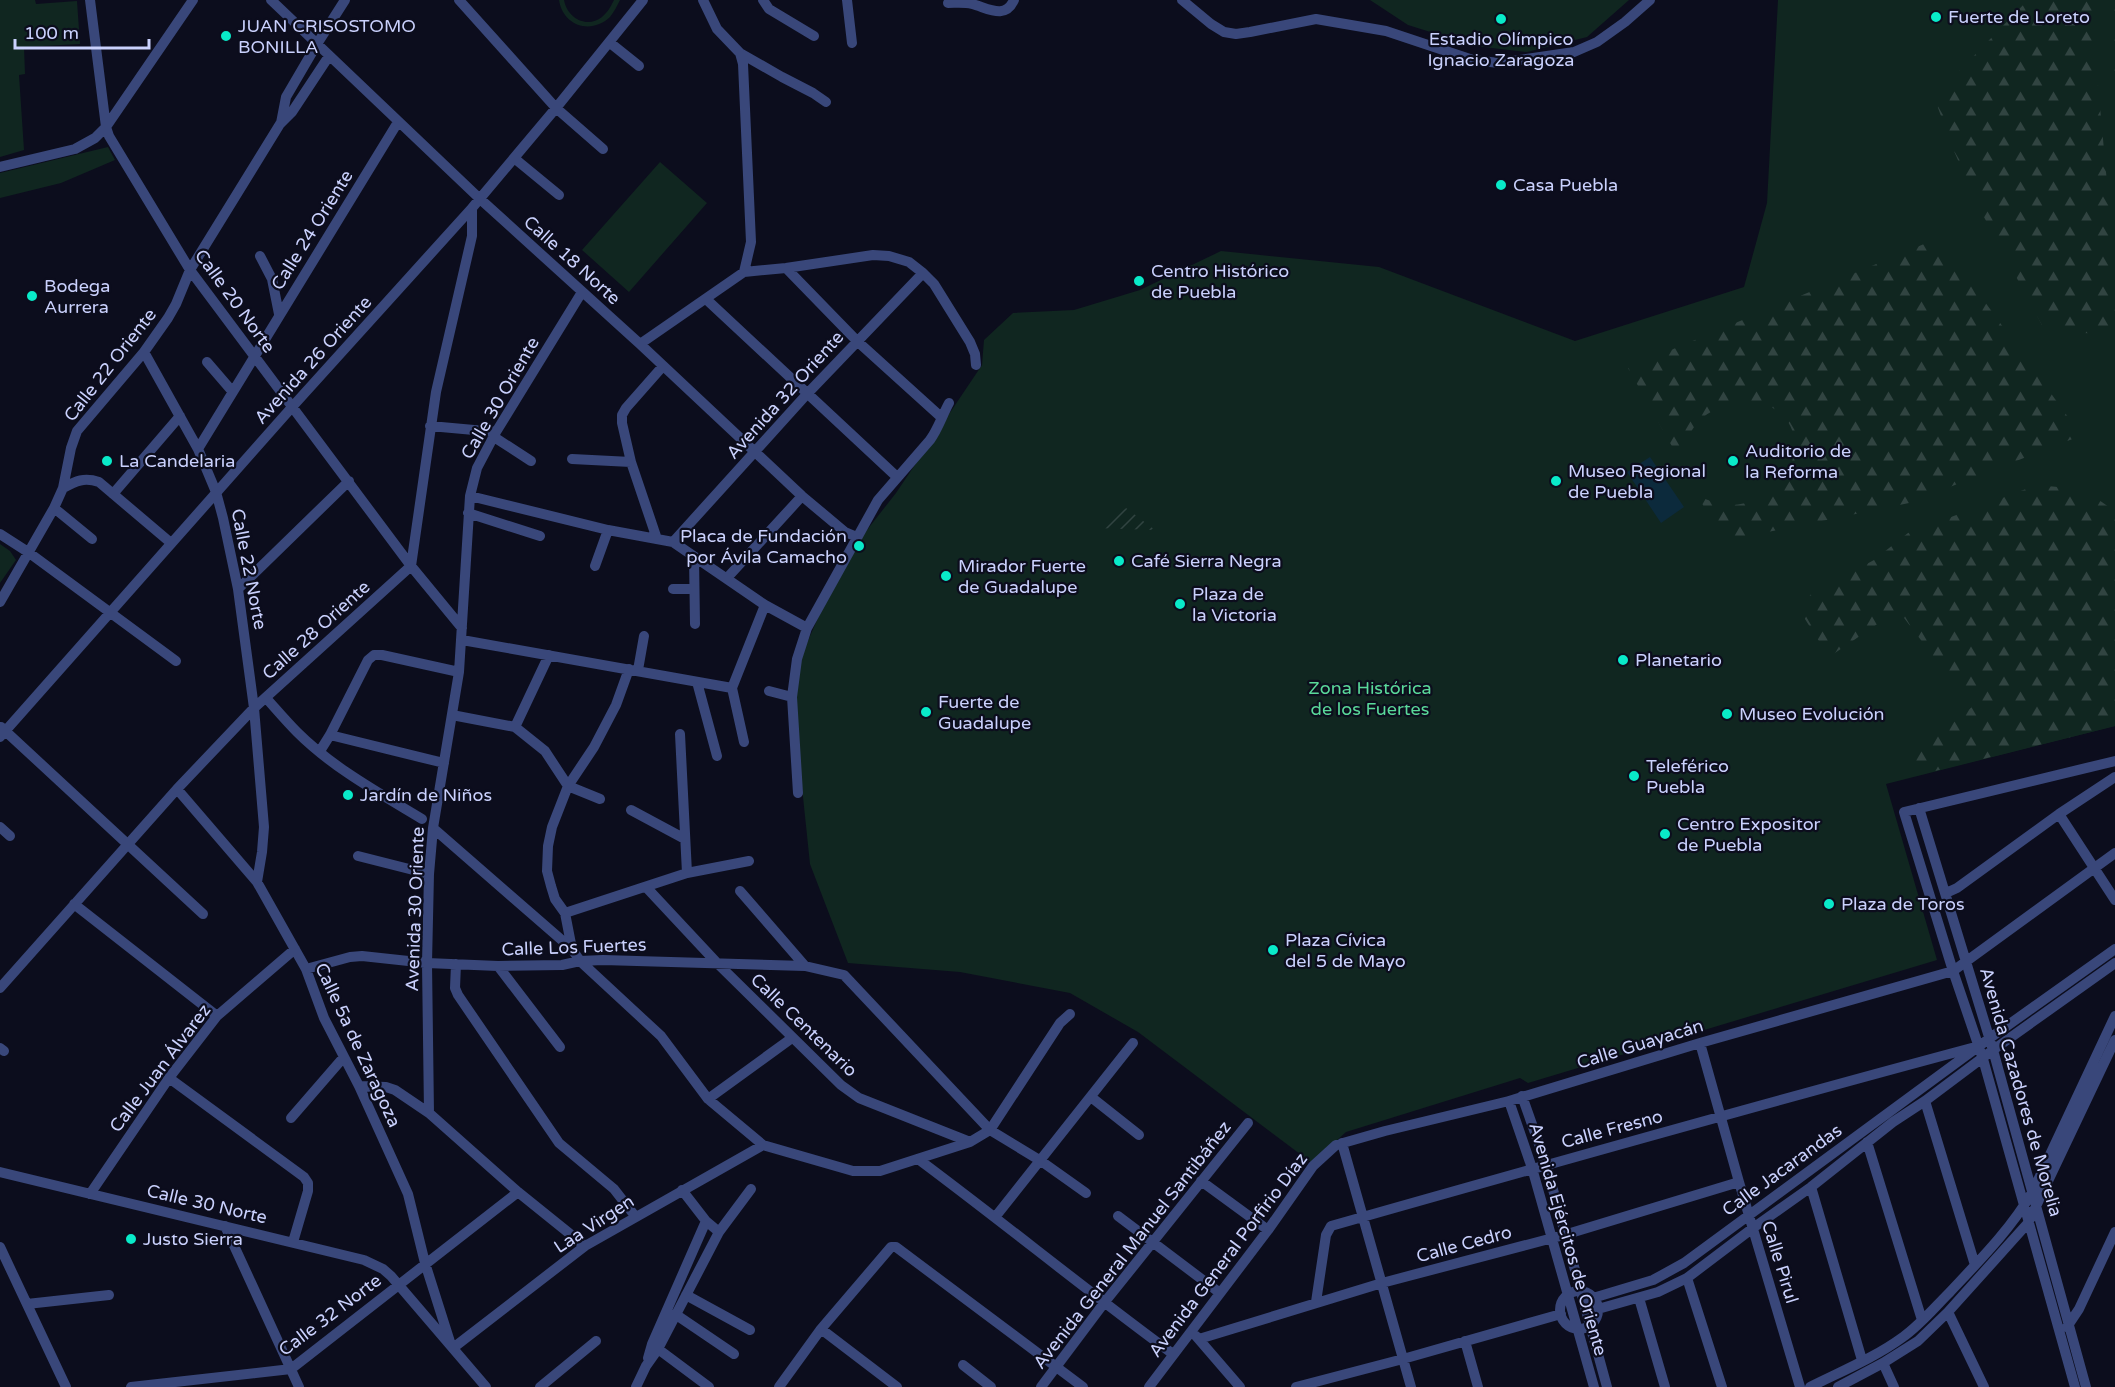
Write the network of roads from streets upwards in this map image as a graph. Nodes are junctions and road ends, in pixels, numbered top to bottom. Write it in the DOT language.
graph roads {
  1 [pos="90,0"];
  2 [pos="193,0"];
  3 [pos="271,0"];
  4 [pos="345,0"];
  5 [pos="459,0"];
  6 [pos="643,0"];
  7 [pos="703,0"];
  8 [pos="762,0"];
  9 [pos="847,0"];
  10 [pos="1014,0"];
  11 [pos="1182,0"];
  12 [pos="1650,0"];
  13 [pos="948,3"];
  14 [pos="814,36"];
  15 [pos="609,42"];
  16 [pos="852,43"];
  17 [pos="317,44"];
  18 [pos="740,53"];
  19 [pos="329,56"];
  20 [pos="639,66"];
  21 [pos="826,102"];
  22 [pos="556,108"];
  23 [pos="398,122"];
  24 [pos="280,124"];
  25 [pos="106,127"];
  26 [pos="603,149"];
  27 [pos="514,158"];
  28 [pos="0,167"];
  29 [pos="559,195"];
  30 [pos="479,198"];
  31 [pos="472,208"];
  32 [pos="260,256"];
  33 [pos="786,268"];
  34 [pos="190,270"];
  35 [pos="744,272"];
  36 [pos="923,273"];
  37 [pos="582,292"];
  38 [pos="706,299"];
  39 [pos="279,314"];
  40 [pos="857,340"];
  41 [pos="640,344"];
  42 [pos="144,352"];
  43 [pos="254,355"];
  44 [pos="207,362"];
  45 [pos="976,365"];
  46 [pos="663,366"];
  47 [pos="232,391"];
  48 [pos="807,394"];
  49 [pos="949,403"];
  50 [pos="293,406"];
  51 [pos="180,416"];
  52 [pos="941,417"];
  53 [pos="430,426"];
  54 [pos="495,435"];
  55 [pos="198,448"];
  56 [pos="755,452"];
  57 [pos="572,459"];
  58 [pos="531,461"];
  59 [pos="631,462"];
  60 [pos="897,477"];
  61 [pos="349,481"];
  62 [pos="63,488"];
  63 [pos="216,492"];
  64 [pos="113,494"];
  65 [pos="470,496"];
  66 [pos="802,496"];
  67 [pos="54,508"];
  68 [pos="468,513"];
  69 [pos="608,530"];
  70 [pos="0,534"];
  71 [pos="540,536"];
  72 [pos="856,537"];
  73 [pos="92,539"];
  74 [pos="657,539"];
  75 [pos="171,543"];
  76 [pos="673,543"];
  77 [pos="28,552"];
  78 [pos="694,557"];
  79 [pos="411,566"];
  80 [pos="595,566"];
  81 [pos="728,578"];
  82 [pos="238,589"];
  83 [pos="673,589"];
  84 [pos="694,590"];
  85 [pos="0,602"];
  86 [pos="765,605"];
  87 [pos="112,612"];
  88 [pos="695,624"];
  89 [pos="462,628"];
  90 [pos="807,628"];
  91 [pos="644,636"];
  92 [pos="462,640"];
  93 [pos="549,655"];
  94 [pos="176,662"];
  95 [pos="634,669"];
  96 [pos="459,672"];
  97 [pos="698,682"];
  98 [pos="732,687"];
  99 [pos="769,691"];
  100 [pos="792,697"];
  101 [pos="266,698"];
  102 [pos="254,708"];
  103 [pos="452,715"];
  104 [pos="515,727"];
  105 [pos="2,731"];
  106 [pos="680,734"];
  107 [pos="330,735"];
  108 [pos="744,742"];
  109 [pos="320,751"];
  110 [pos="717,756"];
  111 [pos="2115,761"];
  112 [pos="444,763"];
  113 [pos="2115,777"];
  114 [pos="568,786"];
  115 [pos="177,789"];
  116 [pos="798,794"];
  117 [pos="600,799"];
  118 [pos="1920,808"];
  119 [pos="631,810"];
  120 [pos="2059,814"];
  121 [pos="422,819"];
  122 [pos="0,827"];
  123 [pos="434,828"];
  124 [pos="10,836"];
  125 [pos="685,839"];
  126 [pos="128,844"];
  127 [pos="2115,853"];
  128 [pos="358,856"];
  129 [pos="749,861"];
  130 [pos="2094,867"];
  131 [pos="687,873"];
  132 [pos="429,874"];
  133 [pos="256,882"];
  134 [pos="646,887"];
  135 [pos="741,891"];
  136 [pos="1946,893"];
  137 [pos="2115,900"];
  138 [pos="74,904"];
  139 [pos="565,913"];
  140 [pos="203,914"];
  141 [pos="295,949"];
  142 [pos="572,949"];
  143 [pos="2115,949"];
  144 [pos="580,961"];
  145 [pos="1965,961"];
  146 [pos="427,963"];
  147 [pos="717,963"];
  148 [pos="2115,963"];
  149 [pos="456,964"];
  150 [pos="498,966"];
  151 [pos="805,966"];
  152 [pos="306,969"];
  153 [pos="1953,971"];
  154 [pos="0,988"];
  155 [pos="1070,1014"];
  156 [pos="217,1016"];
  157 [pos="2115,1016"];
  158 [pos="792,1038"];
  159 [pos="1990,1038"];
  160 [pos="2115,1040"];
  161 [pos="1133,1043"];
  162 [pos="1700,1043"];
  163 [pos="1979,1046"];
  164 [pos="560,1047"];
  165 [pos="1993,1050"];
  166 [pos="343,1058"];
  167 [pos="1983,1059"];
  168 [pos="169,1078"];
  169 [pos="359,1086"];
  170 [pos="1522,1096"];
  171 [pos="1091,1097"];
  172 [pos="708,1098"];
  173 [pos="1509,1101"];
  174 [pos="1925,1101"];
  175 [pos="429,1113"];
  176 [pos="1721,1116"];
  177 [pos="1891,1117"];
  178 [pos="291,1118"];
  179 [pos="1248,1123"];
  180 [pos="990,1130"];
  181 [pos="1139,1135"];
  182 [pos="970,1142"];
  183 [pos="1867,1142"];
  184 [pos="1339,1144"];
  185 [pos="763,1145"];
  186 [pos="1833,1153"];
  187 [pos="918,1159"];
  188 [pos="1041,1161"];
  189 [pos="1546,1164"];
  190 [pos="1839,1164"];
  191 [pos="1532,1168"];
  192 [pos="0,1172"];
  193 [pos="1201,1181"];
  194 [pos="1739,1182"];
  195 [pos="1811,1187"];
  196 [pos="682,1190"];
  197 [pos="751,1190"];
  198 [pos="2033,1191"];
  199 [pos="518,1192"];
  200 [pos="1086,1193"];
  201 [pos="90,1194"];
  202 [pos="2037,1206"];
  203 [pos="2024,1208"];
  204 [pos="1749,1215"];
  205 [pos="635,1216"];
  206 [pos="996,1216"];
  207 [pos="1119,1216"];
  208 [pos="1364,1216"];
  209 [pos="706,1221"];
  210 [pos="2028,1223"];
  211 [pos="225,1226"];
  212 [pos="1753,1228"];
  213 [pos="1268,1230"];
  214 [pos="719,1232"];
  215 [pos="2115,1232"];
  216 [pos="1564,1235"];
  217 [pos="1551,1238"];
  218 [pos="293,1242"];
  219 [pos="1153,1243"];
  220 [pos="585,1246"];
  221 [pos="0,1247"];
  222 [pos="425,1263"];
  223 [pos="1975,1265"];
  224 [pos="685,1268"];
  225 [pos="696,1274"];
  226 [pos="1687,1278"];
  227 [pos="1653,1280"];
  228 [pos="1382,1283"];
  229 [pos="398,1284"];
  230 [pos="1581,1292"];
  231 [pos="1658,1292"];
  232 [pos="1220,1293"];
  233 [pos="109,1295"];
  234 [pos="686,1295"];
  235 [pos="1568,1295"];
  236 [pos="1593,1298"];
  237 [pos="1639,1298"];
  238 [pos="1316,1302"];
  239 [pos="1104,1303"];
  240 [pos="27,1304"];
  241 [pos="1598,1309"];
  242 [pos="1948,1312"];
  243 [pos="675,1314"];
  244 [pos="1561,1314"];
  245 [pos="1922,1320"];
  246 [pos="2069,1323"];
  247 [pos="1590,1326"];
  248 [pos="821,1329"];
  249 [pos="1578,1329"];
  250 [pos="750,1330"];
  251 [pos="2061,1334"];
  252 [pos="1195,1335"];
  253 [pos="596,1341"];
  254 [pos="1465,1341"];
  255 [pos="655,1346"];
  256 [pos="452,1347"];
  257 [pos="734,1354"];
  258 [pos="1173,1354"];
  259 [pos="1403,1359"];
  260 [pos="1862,1360"];
  261 [pos="1883,1363"];
  262 [pos="963,1365"];
  263 [pos="1056,1366"];
  264 [pos="291,1370"];
  265 [pos="1337,1376"];
  266 [pos="66,1387"];
  267 [pos="131,1387"];
  268 [pos="299,1387"];
  269 [pos="486,1387"];
  270 [pos="540,1387"];
  271 [pos="636,1387"];
  272 [pos="710,1387"];
  273 [pos="779,1387"];
  274 [pos="897,1387"];
  275 [pos="990,1387"];
  276 [pos="1041,1387"];
  277 [pos="1083,1387"];
  278 [pos="1149,1387"];
  279 [pos="1240,1387"];
  280 [pos="1296,1387"];
  281 [pos="1340,1387"];
  282 [pos="1411,1387"];
  283 [pos="1478,1387"];
  284 [pos="1594,1387"];
  285 [pos="1607,1387"];
  286 [pos="1665,1387"];
  287 [pos="1722,1387"];
  288 [pos="1800,1387"];
  289 [pos="1810,1387"];
  290 [pos="1838,1387"];
  291 [pos="1894,1387"];
  292 [pos="1984,1387"];
  293 [pos="2075,1387"];
  294 [pos="2086,1387"];
  1 -- 25 [label="street"];
  2 -- 25 [label="street"];
  3 -- 17 [label="street, Calle 18 Norte"];
  4 -- 17 [label="street, Calle 22 Oriente"];
  5 -- 22 [label="street"];
  6 -- 15 [label="street, Avenida 26 Oriente"];
  7 -- 18 [label="street"];
  8 -- 14 [label="street"];
  9 -- 16 [label="street"];
  10 -- 13 [label="street"];
  11 -- 12 [label="street"];
  15 -- 20 [label="street"];
  15 -- 22 [label="street, Avenida 26 Oriente"];
  17 -- 19 [label="street, Calle 18 Norte"];
  17 -- 24 [label="street, Calle 22 Oriente"];
  18 -- 21 [label="street"];
  18 -- 35 [label="street"];
  19 -- 23 [label="street, Calle 18 Norte"];
  19 -- 24 [label="street, Calle 22 Oriente"];
  22 -- 26 [label="street"];
  22 -- 27 [label="street, Avenida 26 Oriente"];
  23 -- 30 [label="street, Calle 18 Norte"];
  23 -- 39 [label="street, Calle 24 Oriente"];
  24 -- 34 [label="street, Calle 22 Oriente"];
  25 -- 28 [label="street"];
  25 -- 34 [label="street, Calle 20 Norte"];
  27 -- 29 [label="street"];
  27 -- 30 [label="street, Avenida 26 Oriente"];
  30 -- 31 [label="street, Avenida 26 Oriente"];
  30 -- 37 [label="street, Calle 18 Norte"];
  31 -- 50 [label="street, Avenida 26 Oriente"];
  31 -- 53 [label="street"];
  32 -- 39 [label="street"];
  33 -- 35 [label="street"];
  33 -- 36 [label="street"];
  33 -- 40 [label="street"];
  34 -- 42 [label="street, Calle 22 Oriente"];
  34 -- 43 [label="street, Calle 20 Norte"];
  35 -- 38 [label="street"];
  36 -- 40 [label="street, Avenida 32 Oriente"];
  36 -- 45 [label="street"];
  37 -- 41 [label="street, Calle 18 Norte"];
  37 -- 54 [label="street, Calle 30 Oriente"];
  38 -- 41 [label="street"];
  38 -- 48 [label="street"];
  39 -- 43 [label="street, Calle 24 Oriente"];
  40 -- 48 [label="street, Avenida 32 Oriente"];
  40 -- 52 [label="street"];
  41 -- 46 [label="street, Calle 18 Norte"];
  42 -- 51 [label="street, Calle 22 Norte"];
  42 -- 62 [label="street, Calle 22 Oriente"];
  43 -- 47 [label="street, Calle 24 Oriente"];
  43 -- 50 [label="street, Calle 20 Norte"];
  44 -- 47 [label="street"];
  46 -- 56 [label="street, Calle 18 Norte"];
  46 -- 59 [label="street"];
  47 -- 55 [label="street, Calle 24 Oriente"];
  48 -- 56 [label="street, Avenida 32 Oriente"];
  48 -- 60 [label="street"];
  49 -- 52 [label="street"];
  50 -- 61 [label="street, Calle 20 Norte"];
  50 -- 63 [label="street, Avenida 26 Oriente"];
  51 -- 55 [label="street, Calle 22 Norte"];
  51 -- 64 [label="street"];
  52 -- 60 [label="street"];
  53 -- 54 [label="street"];
  53 -- 79 [label="street"];
  54 -- 58 [label="street"];
  54 -- 65 [label="street, Calle 30 Oriente"];
  55 -- 63 [label="street, Calle 22 Norte"];
  56 -- 66 [label="street, Calle 18 Norte"];
  56 -- 76 [label="street, Avenida 32 Oriente"];
  57 -- 59 [label="street"];
  59 -- 74 [label="street"];
  60 -- 72 [label="street"];
  61 -- 79 [label="street, Calle 20 Norte"];
  61 -- 82 [label="street"];
  62 -- 64 [label="street"];
  62 -- 67 [label="street, Calle 22 Oriente"];
  63 -- 75 [label="street, Avenida 26 Oriente"];
  63 -- 82 [label="street, Calle 22 Norte"];
  64 -- 75 [label="street"];
  65 -- 68 [label="street, Calle 30 Oriente"];
  65 -- 69 [label="street"];
  66 -- 72 [label="street, Calle 18 Norte"];
  66 -- 81 [label="street"];
  67 -- 73 [label="street"];
  67 -- 77 [label="street, Calle 22 Oriente"];
  68 -- 71 [label="street"];
  68 -- 89 [label="street, Calle 30 Oriente"];
  69 -- 74 [label="street"];
  69 -- 80 [label="street"];
  70 -- 77 [label="street"];
  72 -- 90 [label="street"];
  74 -- 76 [label="street"];
  75 -- 87 [label="street, Avenida 26 Oriente"];
  76 -- 78 [label="street"];
  77 -- 85 [label="street, Calle 22 Oriente"];
  77 -- 87 [label="street"];
  78 -- 81 [label="street"];
  78 -- 84 [label="street"];
  79 -- 89 [label="street, Calle 20 Norte"];
  79 -- 101 [label="street, Calle 28 Oriente"];
  81 -- 86 [label="street"];
  82 -- 102 [label="street, Calle 22 Norte"];
  83 -- 84 [label="street"];
  84 -- 88 [label="street"];
  86 -- 90 [label="street"];
  86 -- 98 [label="street"];
  87 -- 94 [label="street"];
  87 -- 105 [label="street, Avenida 26 Oriente"];
  89 -- 92 [label="street, Calle 30 Oriente"];
  90 -- 100 [label="street"];
  91 -- 95 [label="street"];
  92 -- 93 [label="street"];
  92 -- 96 [label="street, Calle 30 Oriente"];
  93 -- 95 [label="street"];
  93 -- 104 [label="street"];
  95 -- 97 [label="street"];
  95 -- 114 [label="street"];
  96 -- 103 [label="street, Avenida 30 Oriente"];
  96 -- 107 [label="street"];
  97 -- 98 [label="street"];
  97 -- 110 [label="street"];
  98 -- 108 [label="street"];
  99 -- 100 [label="street"];
  100 -- 116 [label="street"];
  101 -- 102 [label="street, Calle 28 Oriente"];
  101 -- 109 [label="street"];
  102 -- 115 [label="street, Calle 28 Oriente"];
  102 -- 133 [label="street, Calle 22 Norte"];
  103 -- 104 [label="street"];
  103 -- 112 [label="street, Avenida 30 Oriente"];
  104 -- 114 [label="street"];
  105 -- 126 [label="street"];
  106 -- 125 [label="street"];
  107 -- 109 [label="street"];
  107 -- 112 [label="street"];
  109 -- 121 [label="street"];
  111 -- 118 [label="street"];
  112 -- 123 [label="street, Avenida 30 Oriente"];
  113 -- 120 [label="street"];
  114 -- 117 [label="street"];
  114 -- 139 [label="street"];
  115 -- 126 [label="street, Calle 28 Oriente"];
  115 -- 133 [label="street, Calle 5a de Zaragoza"];
  118 -- 136 [label="street, Avenida Cazadores de Morelia"];
  118 -- 153 [label="street, Avenida Cazadores de Morelia"];
  119 -- 125 [label="street"];
  120 -- 130 [label="street"];
  120 -- 136 [label="street"];
  122 -- 124 [label="street"];
  123 -- 132 [label="street, Avenida 30 Oriente"];
  123 -- 142 [label="street"];
  125 -- 131 [label="street"];
  126 -- 138 [label="street, Calle 28 Oriente"];
  126 -- 140 [label="street"];
  127 -- 130 [label="street"];
  128 -- 132 [label="street"];
  129 -- 131 [label="street"];
  130 -- 137 [label="street"];
  130 -- 145 [label="street"];
  131 -- 134 [label="street"];
  132 -- 146 [label="street, Avenida 30 Oriente"];
  133 -- 141 [label="street, Calle 5a de Zaragoza"];
  134 -- 139 [label="street"];
  134 -- 147 [label="street, Calle Centenario"];
  135 -- 151 [label="street"];
  136 -- 145 [label="street, Avenida Cazadores de Morelia"];
  138 -- 154 [label="street, Calle 28 Oriente"];
  138 -- 156 [label="street"];
  139 -- 142 [label="street"];
  141 -- 152 [label="street, Calle 5a de Zaragoza"];
  141 -- 156 [label="street, Calle Juan Álvarez"];
  142 -- 144 [label="street"];
  143 -- 159 [label="street, Calle Jacarandas"];
  144 -- 147 [label="street, Calle Los Fuertes"];
  144 -- 150 [label="street, Calle Los Fuertes"];
  144 -- 172 [label="street"];
  145 -- 153 [label="street"];
  145 -- 159 [label="street, Avenida Cazadores de Morelia"];
  146 -- 149 [label="street, Calle Los Fuertes"];
  146 -- 152 [label="street, Calle Los Fuertes"];
  146 -- 175 [label="street, Avenida 30 Oriente"];
  147 -- 151 [label="street, Calle Los Fuertes"];
  147 -- 158 [label="street, Calle Centenario"];
  148 -- 165 [label="street, Calle Jacarandas"];
  149 -- 150 [label="street, Calle Los Fuertes"];
  149 -- 205 [label="street"];
  150 -- 164 [label="street"];
  151 -- 180 [label="street, Calle Los Fuertes"];
  152 -- 166 [label="street, Calle 5a de Zaragoza"];
  153 -- 162 [label="street, Calle Guayacán"];
  153 -- 163 [label="street, Avenida Cazadores de Morelia"];
  155 -- 180 [label="street"];
  156 -- 168 [label="street, Calle Juan Álvarez"];
  157 -- 198 [label="street"];
  158 -- 172 [label="street"];
  158 -- 182 [label="street, Calle Centenario"];
  159 -- 163 [label="street, Calle Jacarandas"];
  159 -- 165 [label="street, Avenida Cazadores de Morelia"];
  160 -- 202 [label="street"];
  161 -- 171 [label="street"];
  162 -- 170 [label="street, Calle Guayacán"];
  162 -- 176 [label="street, Calle Pirul"];
  163 -- 167 [label="street, Avenida Cazadores de Morelia"];
  163 -- 176 [label="street, Calle Fresno"];
  163 -- 177 [label="street, Calle Jacarandas"];
  165 -- 167 [label="street, Calle Jacarandas"];
  165 -- 198 [label="street, Avenida Cazadores de Morelia"];
  166 -- 169 [label="street, Calle 5a de Zaragoza"];
  166 -- 178 [label="street"];
  167 -- 174 [label="street, Calle Jacarandas"];
  167 -- 203 [label="street, Avenida Cazadores de Morelia"];
  168 -- 201 [label="street, Calle Juan Álvarez"];
  168 -- 218 [label="street"];
  169 -- 175 [label="street"];
  169 -- 222 [label="street, Calle 5a de Zaragoza"];
  170 -- 173 [label="street, Calle Guayacán"];
  170 -- 189 [label="street, Avenida Ejércitos de Oriente"];
  171 -- 181 [label="street"];
  171 -- 188 [label="street"];
  172 -- 185 [label="street"];
  173 -- 184 [label="street, Calle Guayacán"];
  173 -- 191 [label="street, Avenida Ejércitos de Oriente"];
  174 -- 177 [label="street, Calle Jacarandas"];
  174 -- 223 [label="street"];
  175 -- 199 [label="street"];
  176 -- 189 [label="street, Calle Fresno"];
  176 -- 194 [label="street, Calle Pirul"];
  177 -- 183 [label="street, Calle Jacarandas"];
  177 -- 186 [label="street, Calle Jacarandas"];
  179 -- 193 [label="street, Avenida General Manuel Santibáñez"];
  180 -- 182 [label="street"];
  180 -- 188 [label="street"];
  182 -- 187 [label="street"];
  183 -- 190 [label="street, Calle Jacarandas"];
  183 -- 245 [label="street"];
  184 -- 208 [label="street"];
  184 -- 213 [label="street, Avenida General Porfirio Díaz"];
  185 -- 187 [label="street"];
  185 -- 196 [label="street, Laa Virgen"];
  186 -- 190 [label="street"];
  186 -- 204 [label="street, Calle Jacarandas"];
  187 -- 206 [label="street"];
  188 -- 200 [label="street"];
  188 -- 206 [label="street"];
  189 -- 191 [label="street, Calle Fresno"];
  189 -- 216 [label="street, Avenida Ejércitos de Oriente"];
  190 -- 195 [label="street, Calle Jacarandas"];
  191 -- 208 [label="street, Calle Fresno"];
  191 -- 217 [label="street, Avenida Ejércitos de Oriente"];
  192 -- 201 [label="street, Calle 30 Norte"];
  193 -- 213 [label="street"];
  193 -- 219 [label="street, Avenida General Manuel Santibáñez"];
  194 -- 204 [label="street, Calle Pirul"];
  194 -- 216 [label="street, Calle Cedro"];
  195 -- 212 [label="street, Calle Jacarandas"];
  195 -- 260 [label="street"];
  196 -- 205 [label="street, Laa Virgen"];
  196 -- 209 [label="street"];
  197 -- 214 [label="street"];
  198 -- 202 [label="street, Avenida Cazadores de Morelia"];
  198 -- 203 [label="street"];
  199 -- 220 [label="street"];
  199 -- 222 [label="street, Calle 32 Norte"];
  201 -- 211 [label="street, Calle 30 Norte"];
  202 -- 210 [label="street"];
  202 -- 246 [label="street, Avenida Cazadores de Morelia"];
  203 -- 210 [label="street, Avenida Cazadores de Morelia"];
  203 -- 223 [label="street"];
  204 -- 212 [label="street, Calle Pirul"];
  204 -- 227 [label="street, Calle Jacarandas"];
  205 -- 220 [label="street, Laa Virgen"];
  206 -- 239 [label="street"];
  207 -- 219 [label="street"];
  208 -- 228 [label="street"];
  208 -- 238 [label="street, Calle Fresno"];
  209 -- 214 [label="street"];
  209 -- 224 [label="street"];
  210 -- 242 [label="street"];
  210 -- 251 [label="street, Avenida Cazadores de Morelia"];
  211 -- 218 [label="street, Calle 30 Norte"];
  211 -- 264 [label="street"];
  212 -- 226 [label="street, Calle Jacarandas"];
  212 -- 288 [label="street, Calle Pirul"];
  213 -- 232 [label="street, Avenida General Porfirio Díaz"];
  214 -- 225 [label="street"];
  215 -- 246 [label="street"];
  216 -- 217 [label="street, Calle Cedro"];
  216 -- 230 [label="street, Avenida Ejércitos de Oriente"];
  217 -- 228 [label="street, Calle Cedro"];
  217 -- 235 [label="street, Avenida Ejércitos de Oriente"];
  218 -- 229 [label="street, Calle 30 Norte"];
  219 -- 232 [label="street"];
  219 -- 239 [label="street, Avenida General Manuel Santibáñez"];
  220 -- 256 [label="street, Laa Virgen"];
  221 -- 240 [label="street"];
  222 -- 229 [label="street, Calle 32 Norte"];
  222 -- 256 [label="street, Calle 5a de Zaragoza"];
  223 -- 245 [label="street"];
  224 -- 225 [label="street"];
  224 -- 255 [label="street"];
  225 -- 234 [label="street"];
  226 -- 231 [label="street, Calle Jacarandas"];
  226 -- 287 [label="street"];
  227 -- 231 [label="street"];
  227 -- 236 [label="street, Calle Jacarandas"];
  228 -- 238 [label="street, Calle Cedro"];
  228 -- 259 [label="street"];
  229 -- 256 [label="street, Calle 30 Norte"];
  229 -- 264 [label="street, Calle 32 Norte"];
  230 -- 235 [label="street"];
  230 -- 236 [label="street"];
  230 -- 247 [label="street, Avenida Ejércitos de Oriente"];
  231 -- 237 [label="street, Calle Jacarandas"];
  232 -- 252 [label="street, Avenida General Porfirio Díaz"];
  233 -- 240 [label="street"];
  234 -- 243 [label="street"];
  234 -- 250 [label="street"];
  235 -- 244 [label="street"];
  235 -- 249 [label="street, Avenida Ejércitos de Oriente"];
  236 -- 241 [label="street"];
  237 -- 241 [label="street, Calle Jacarandas"];
  237 -- 286 [label="street"];
  238 -- 252 [label="street, Calle Cedro"];
  239 -- 258 [label="street"];
  239 -- 263 [label="street, Avenida General Manuel Santibáñez"];
  240 -- 266 [label="street"];
  241 -- 247 [label="street"];
  242 -- 261 [label="street"];
  242 -- 292 [label="street"];
  243 -- 255 [label="street"];
  243 -- 257 [label="street"];
  244 -- 249 [label="street"];
  244 -- 254 [label="street"];
  245 -- 260 [label="street"];
  246 -- 251 [label="street"];
  246 -- 294 [label="street, Avenida Cazadores de Morelia"];
  247 -- 249 [label="street"];
  247 -- 285 [label="street, Avenida Ejércitos de Oriente"];
  248 -- 263 [label="street"];
  248 -- 273 [label="street"];
  248 -- 274 [label="street"];
  249 -- 284 [label="street, Avenida Ejércitos de Oriente"];
  251 -- 293 [label="street, Avenida Cazadores de Morelia"];
  252 -- 258 [label="street, Avenida General Porfirio Díaz"];
  252 -- 279 [label="street"];
  253 -- 270 [label="street"];
  254 -- 259 [label="street"];
  254 -- 283 [label="street"];
  255 -- 271 [label="street"];
  255 -- 272 [label="street"];
  256 -- 269 [label="street, Calle 5a de Zaragoza"];
  258 -- 278 [label="street, Avenida General Porfirio Díaz"];
  259 -- 265 [label="street"];
  259 -- 282 [label="street"];
  260 -- 289 [label="street"];
  261 -- 290 [label="street"];
  261 -- 291 [label="street"];
  262 -- 275 [label="street"];
  263 -- 276 [label="street, Avenida General Manuel Santibáñez"];
  263 -- 277 [label="street"];
  264 -- 267 [label="street, Calle 32 Norte"];
  264 -- 268 [label="street"];
  265 -- 280 [label="street"];
  265 -- 281 [label="street"];
}
